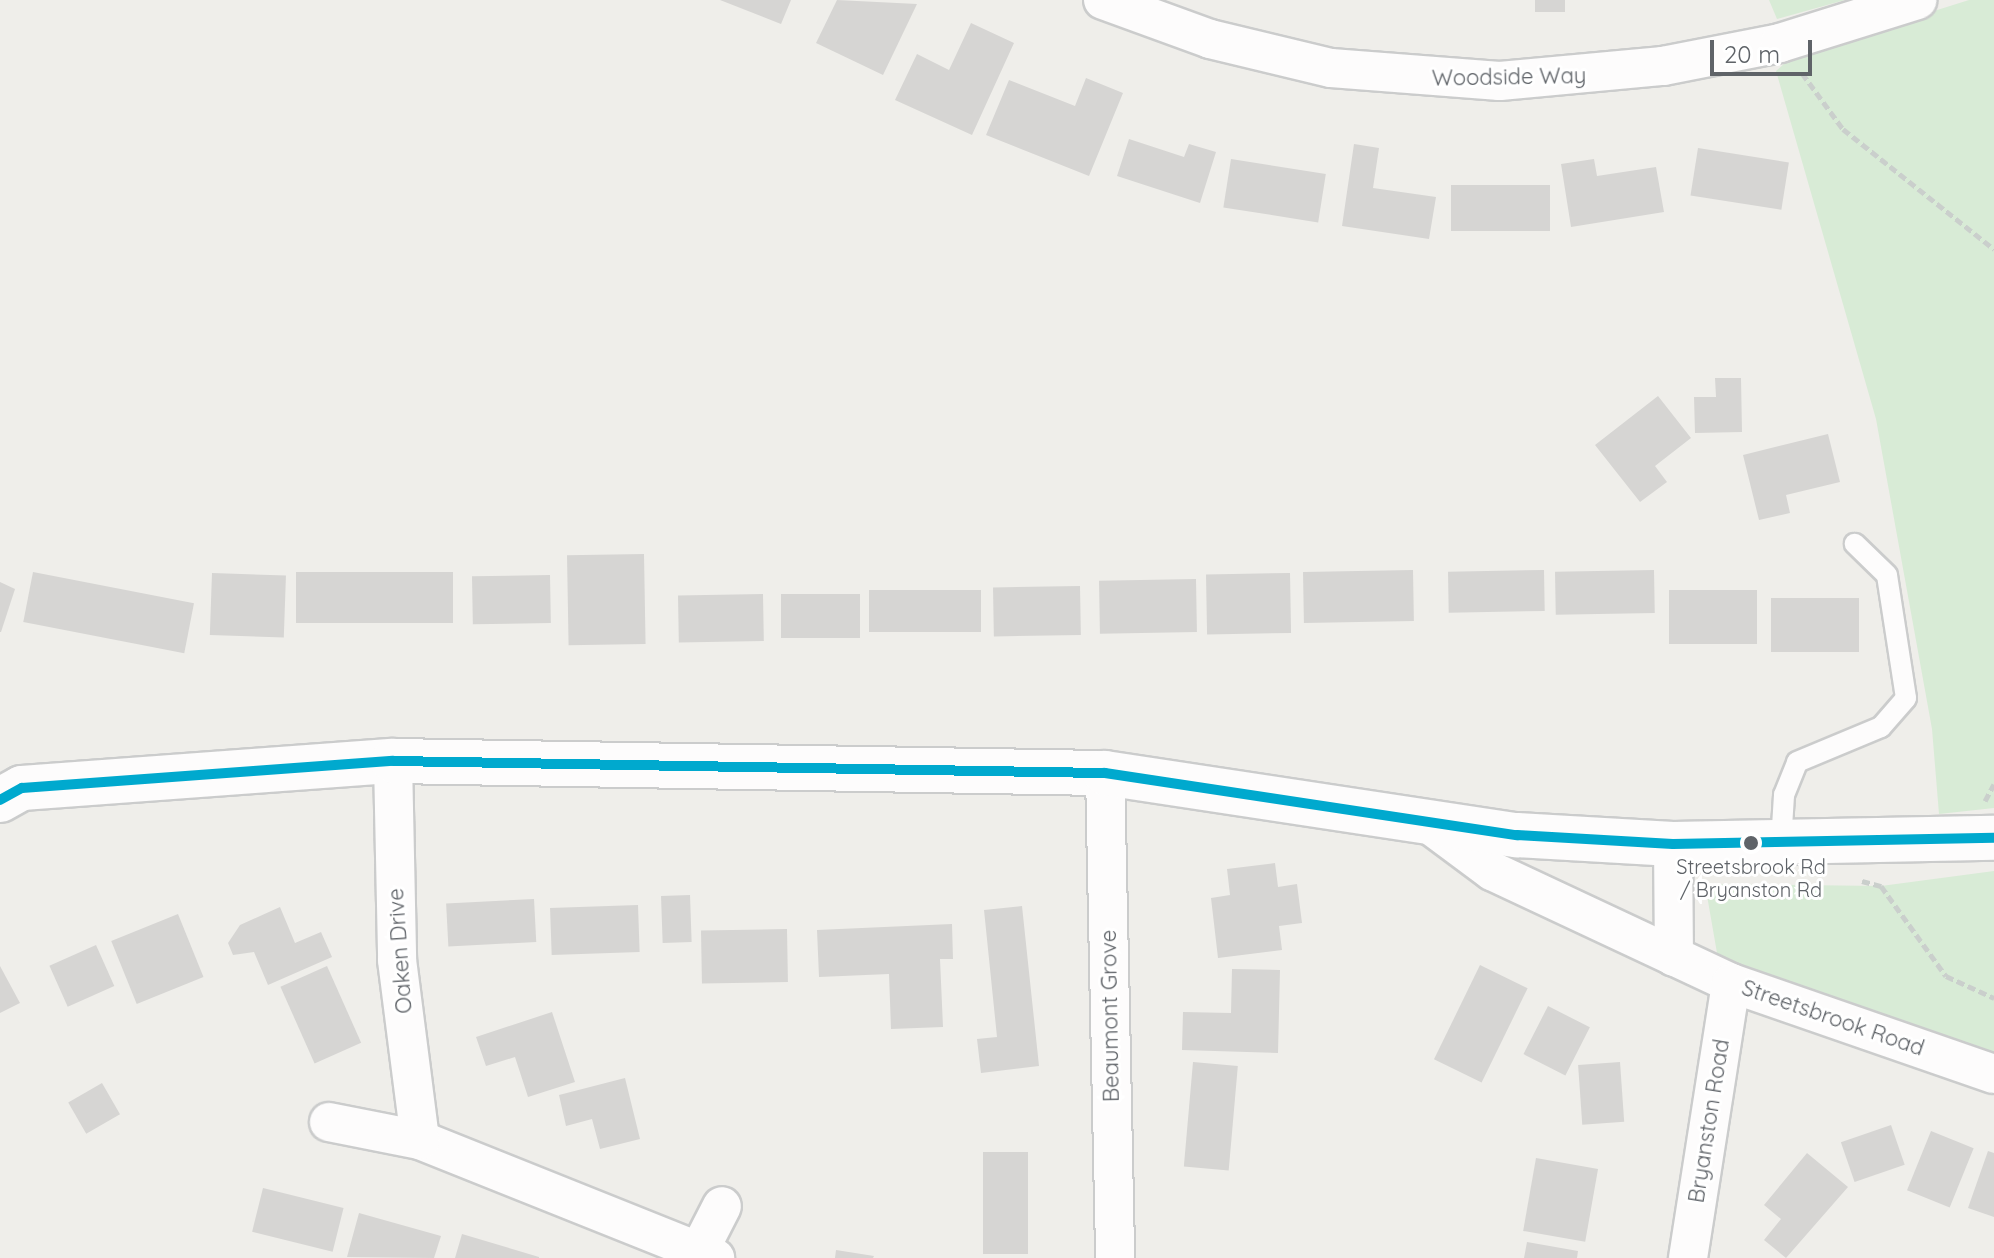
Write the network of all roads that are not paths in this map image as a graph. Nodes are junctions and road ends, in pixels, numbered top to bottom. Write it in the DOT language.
graph roads {
  1 [pos="1103,0"];
  2 [pos="1917,0"];
  3 [pos="1855,544"];
  4 [pos="393,761"];
  5 [pos="1105,773"];
  6 [pos="7,788"];
  7 [pos="1429,824"];
  8 [pos="1994,838"];
  9 [pos="1781,843"];
  10 [pos="1673,844"];
  11 [pos="1674,957"];
  12 [pos="1731,983"];
  13 [pos="1994,1074"];
  14 [pos="329,1122"];
  15 [pos="420,1140"];
  16 [pos="722,1206"];
  17 [pos="708,1254"];
  18 [pos="1115,1258"];
  19 [pos="1688,1258"];
  1 -- 2 [label="street, Woodside Way"];
  3 -- 9 [label="lane"];
  4 -- 5 [label="main road, Streetsbrook Road"];
  4 -- 6 [label="main road, Streetsbrook Road"];
  4 -- 15 [label="street, Oaken Drive"];
  5 -- 7 [label="main road, Streetsbrook Road"];
  5 -- 18 [label="street, Beaumont Grove"];
  7 -- 10 [label="main road, Streetsbrook Road"];
  7 -- 11 [label="street, Streetsbrook Road"];
  8 -- 9 [label="main road, Streetsbrook Road"];
  9 -- 10 [label="main road, Streetsbrook Road"];
  10 -- 11 [label="street"];
  11 -- 12 [label="street, Streetsbrook Road"];
  12 -- 13 [label="street, Streetsbrook Road"];
  12 -- 19 [label="street, Bryanston Road"];
  14 -- 15 [label="street"];
  15 -- 17 [label="street"];
  16 -- 17 [label="street"];
}
